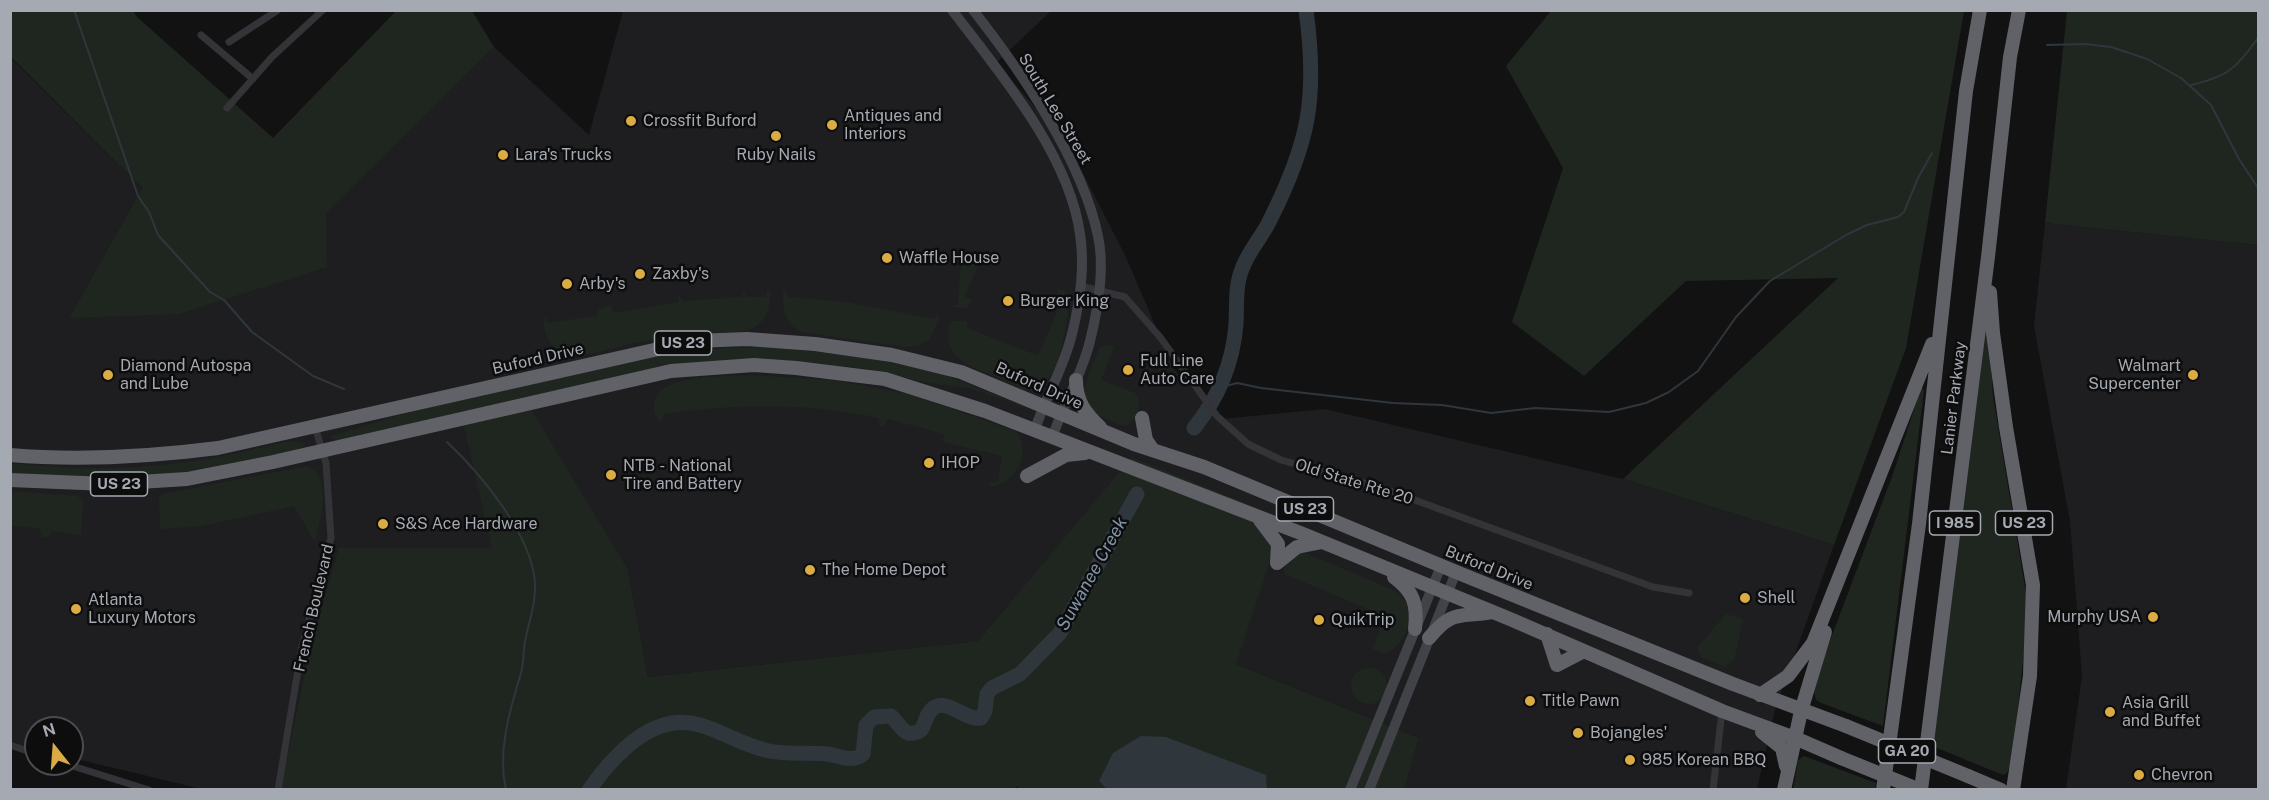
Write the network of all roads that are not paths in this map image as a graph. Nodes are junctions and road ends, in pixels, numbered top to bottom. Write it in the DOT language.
graph roads {
  1 [pos="278,10"];
  2 [pos="323,10"];
  3 [pos="952,10"];
  4 [pos="973,10"];
  5 [pos="1980,10"];
  6 [pos="2019,10"];
  7 [pos="201,35"];
  8 [pos="229,42"];
  9 [pos="253,79"];
  10 [pos="227,108"];
  11 [pos="1988,257"];
  12 [pos="1080,286"];
  13 [pos="1098,292"];
  14 [pos="1938,328"];
  15 [pos="1076,380"];
  16 [pos="1042,406"];
  17 [pos="1060,414"];
  18 [pos="315,427"];
  19 [pos="1034,432"];
  20 [pos="1110,434"];
  21 [pos="1052,438"];
  22 [pos="1153,450"];
  23 [pos="323,451"];
  24 [pos="1090,452"];
  25 [pos="10,455"];
  26 [pos="1026,476"];
  27 [pos="10,480"];
  28 [pos="1257,516"];
  29 [pos="1322,542"];
  30 [pos="1378,565"];
  31 [pos="1441,566"];
  32 [pos="1456,572"];
  33 [pos="1432,587"];
  34 [pos="1447,593"];
  35 [pos="1689,593"];
  36 [pos="1834,595"];
  37 [pos="1493,612"];
  38 [pos="1415,629"];
  39 [pos="1547,634"];
  40 [pos="1429,638"];
  41 [pos="1584,651"];
  42 [pos="1760,695"];
  43 [pos="1722,711"];
  44 [pos="1801,711"];
  45 [pos="1740,718"];
  46 [pos="1795,738"];
  47 [pos="84,769"];
  48 [pos="1786,783"];
  49 [pos="149,789"];
  50 [pos="278,789"];
  51 [pos="1350,789"];
  52 [pos="1369,789"];
  53 [pos="1713,789"];
  54 [pos="1883,789"];
  55 [pos="1921,789"];
  56 [pos="2001,789"];
  57 [pos="2013,789"];
  1 -- 8 [label="street"];
  2 -- 9 [label="street"];
  3 -- 12 [label="main road, South Lee Street"];
  4 -- 13 [label="main road, South Lee Street"];
  5 -- 14 [label="highway, Lanier Parkway / I 985"];
  6 -- 11 [label="highway, Lanier Parkway / I 985"];
  7 -- 9 [label="street"];
  9 -- 10 [label="street"];
  11 -- 55 [label="highway, Lanier Parkway / I 985"];
  11 -- 57 [label="highway, US 23"];
  12 -- 13 [label="street, Old State Rte 20"];
  12 -- 16 [label="main road, South Lee Street"];
  13 -- 15 [label="main road, South Lee Street"];
  13 -- 35 [label="street, Old State Rte 20"];
  14 -- 36 [label="highway"];
  14 -- 54 [label="highway, Lanier Parkway / I 985"];
  15 -- 17 [label="main road, South Lee Street"];
  15 -- 20 [label="highway"];
  16 -- 17 [label="highway, Buford Drive / US 23"];
  16 -- 18 [label="highway, Buford Drive / US 23"];
  16 -- 19 [label="main road, South Lee Street"];
  17 -- 20 [label="highway, Buford Drive / US 23"];
  17 -- 21 [label="main road, South Lee Street"];
  18 -- 23 [label="street, French Boulevard"];
  18 -- 25 [label="highway, Buford Drive / US 23"];
  19 -- 21 [label="highway, US 23"];
  19 -- 23 [label="highway, US 23"];
  20 -- 22 [label="highway, Buford Drive / US 23"];
  20 -- 22 [label="highway"];
  21 -- 24 [label="highway, US 23"];
  22 -- 31 [label="highway, Buford Drive / US 23"];
  23 -- 27 [label="highway, US 23"];
  23 -- 50 [label="street, French Boulevard"];
  24 -- 26 [label="highway"];
  24 -- 28 [label="highway, US 23"];
  28 -- 29 [label="highway, US 23"];
  28 -- 29 [label="highway"];
  29 -- 30 [label="highway, US 23"];
  30 -- 33 [label="highway, US 23"];
  30 -- 38 [label="highway"];
  31 -- 32 [label="highway, Buford Drive / US 23"];
  31 -- 33 [label="main road"];
  32 -- 34 [label="main road"];
  32 -- 42 [label="highway, Buford Drive / US 23"];
  33 -- 34 [label="highway, US 23"];
  33 -- 38 [label="main road"];
  34 -- 37 [label="highway, US 23"];
  34 -- 40 [label="main road"];
  36 -- 42 [label="highway"];
  36 -- 44 [label="highway"];
  37 -- 39 [label="highway, US 23"];
  37 -- 40 [label="highway"];
  38 -- 51 [label="main road"];
  39 -- 41 [label="highway, US 23"];
  39 -- 41 [label="highway"];
  40 -- 52 [label="main road"];
  41 -- 43 [label="highway, US 23"];
  42 -- 44 [label="highway, Buford Drive / US 23"];
  43 -- 45 [label="highway, US 23"];
  43 -- 53 [label="street"];
  44 -- 46 [label="highway"];
  44 -- 56 [label="highway, Buford Drive / GA 20, bridge"];
  45 -- 46 [label="highway, US 23"];
  45 -- 48 [label="highway"];
  46 -- 48 [label="highway"];
  46 -- 55 [label="highway, US 23, bridge"];
  47 -- 49 [label="street"];
}
